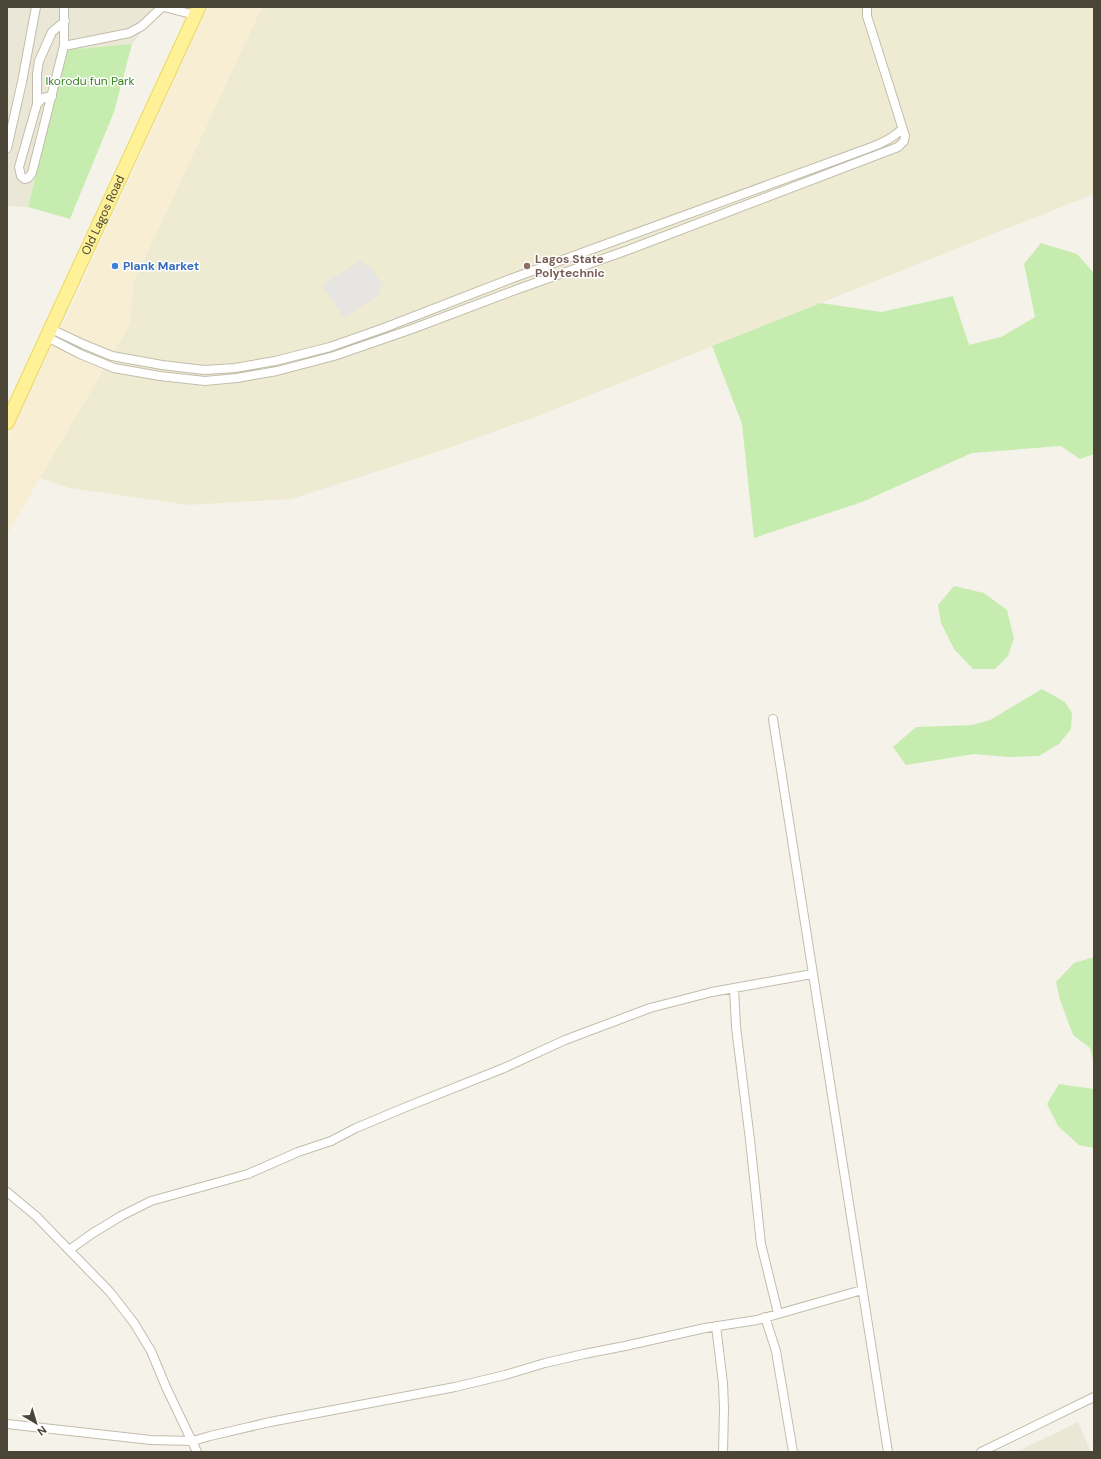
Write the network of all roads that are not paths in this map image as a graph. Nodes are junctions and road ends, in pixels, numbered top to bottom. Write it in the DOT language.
graph roads {
  1 [pos="36,7"];
  2 [pos="64,7"];
  3 [pos="867,7"];
  4 [pos="197,11"];
  5 [pos="65,21"];
  6 [pos="64,46"];
  7 [pos="52,96"];
  8 [pos="37,104"];
  9 [pos="902,129"];
  10 [pos="7,148"];
  11 [pos="49,333"];
  12 [pos="7,423"];
  13 [pos="773,719"];
  14 [pos="812,974"];
  15 [pos="734,988"];
  16 [pos="7,1192"];
  17 [pos="69,1250"];
  18 [pos="862,1290"];
  19 [pos="778,1313"];
  20 [pos="765,1317"];
  21 [pos="716,1326"];
  22 [pos="1094,1397"];
  23 [pos="7,1424"];
  24 [pos="193,1441"];
  25 [pos="198,1452"];
  26 [pos="723,1452"];
  27 [pos="793,1452"];
  28 [pos="888,1452"];
  29 [pos="981,1452"];
  1 -- 10 [label="street"];
  2 -- 5 [label="street"];
  3 -- 9 [label="street"];
  4 -- 6 [label="street"];
  4 -- 11 [label="main road, Old Lagos Road"];
  5 -- 6 [label="street"];
  5 -- 8 [label="street"];
  6 -- 7 [label="street"];
  7 -- 8 [label="street"];
  7 -- 8 [label="street"];
  9 -- 11 [label="street"];
  9 -- 11 [label="street"];
  11 -- 12 [label="main road, Old Lagos Road"];
  13 -- 14 [label="street"];
  14 -- 15 [label="street"];
  14 -- 18 [label="street"];
  15 -- 17 [label="street"];
  15 -- 19 [label="street"];
  16 -- 17 [label="street"];
  17 -- 24 [label="street"];
  18 -- 19 [label="street"];
  18 -- 28 [label="street"];
  19 -- 20 [label="street"];
  20 -- 21 [label="street"];
  20 -- 27 [label="street"];
  21 -- 24 [label="street"];
  21 -- 26 [label="street"];
  22 -- 29 [label="street"];
  23 -- 24 [label="street"];
  24 -- 25 [label="street"];
}
